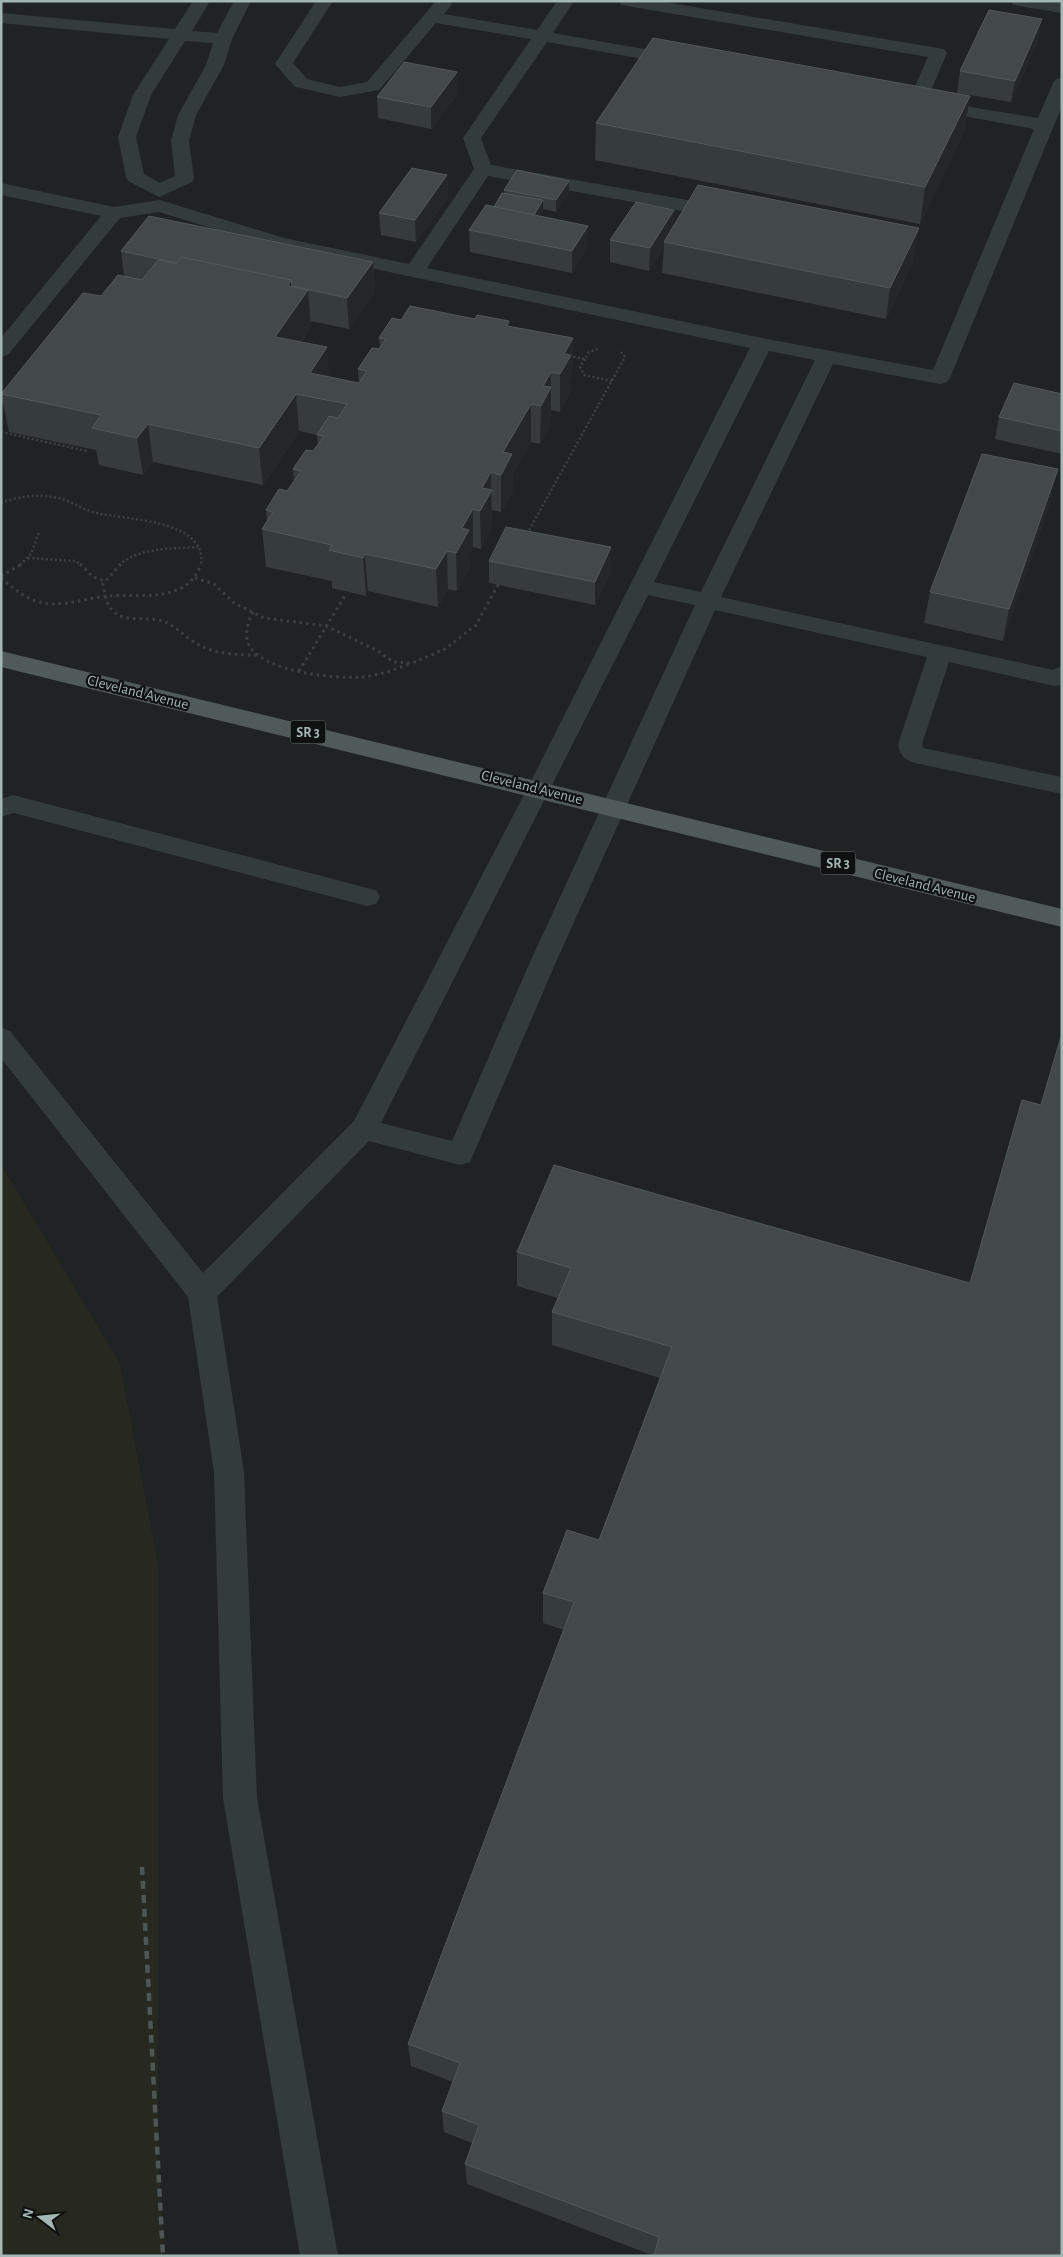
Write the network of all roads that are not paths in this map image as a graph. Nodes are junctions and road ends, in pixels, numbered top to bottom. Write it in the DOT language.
graph roads {
  1 [pos="202,1"];
  2 [pos="243,1"];
  3 [pos="325,1"];
  4 [pos="445,1"];
  5 [pos="566,1"];
  6 [pos="627,1"];
  7 [pos="1019,1"];
  8 [pos="1062,8"];
  9 [pos="1,18"];
  10 [pos="433,18"];
  11 [pos="181,34"];
  12 [pos="541,36"];
  13 [pos="224,39"];
  14 [pos="696,63"];
  15 [pos="1062,83"];
  16 [pos="898,99"];
  17 [pos="918,102"];
  18 [pos="1044,125"];
  19 [pos="483,168"];
  20 [pos="1,189"];
  21 [pos="160,198"];
  22 [pos="114,213"];
  23 [pos="736,215"];
  24 [pos="414,272"];
  25 [pos="762,344"];
  26 [pos="1,351"];
  27 [pos="827,356"];
  28 [pos="641,586"];
  29 [pos="708,601"];
  30 [pos="940,653"];
  31 [pos="1,659"];
  32 [pos="1061,676"];
  33 [pos="1062,786"];
  34 [pos="540,789"];
  35 [pos="1,808"];
  36 [pos="614,808"];
  37 [pos="367,896"];
  38 [pos="1062,918"];
  39 [pos="1,1038"];
  40 [pos="364,1129"];
  41 [pos="202,1293"];
  42 [pos="319,2256"];
  1 -- 11 [label="lane"];
  2 -- 13 [label="lane"];
  3 -- 10 [label="lane"];
  4 -- 10 [label="lane"];
  5 -- 12 [label="lane"];
  6 -- 17 [label="lane"];
  7 -- 8 [label="lane"];
  9 -- 11 [label="lane"];
  10 -- 12 [label="lane"];
  11 -- 13 [label="lane"];
  11 -- 21 [label="lane"];
  12 -- 14 [label="lane"];
  12 -- 19 [label="lane"];
  13 -- 21 [label="lane"];
  15 -- 18 [label="lane"];
  16 -- 17 [label="lane"];
  17 -- 18 [label="lane"];
  18 -- 27 [label="lane"];
  19 -- 23 [label="lane"];
  19 -- 24 [label="lane"];
  20 -- 22 [label="lane"];
  21 -- 22 [label="lane"];
  21 -- 24 [label="lane"];
  22 -- 26 [label="lane"];
  24 -- 25 [label="lane"];
  25 -- 27 [label="lane"];
  25 -- 28 [label="lane"];
  27 -- 29 [label="lane"];
  28 -- 29 [label="lane"];
  28 -- 34 [label="lane"];
  29 -- 30 [label="lane"];
  29 -- 36 [label="lane"];
  30 -- 32 [label="lane"];
  30 -- 33 [label="lane"];
  31 -- 34 [label="main road, Cleveland Avenue / SR 3"];
  34 -- 36 [label="main road, Cleveland Avenue / SR 3"];
  34 -- 40 [label="lane"];
  35 -- 37 [label="lane"];
  36 -- 38 [label="main road, Cleveland Avenue / SR 3"];
  36 -- 40 [label="lane"];
  39 -- 41 [label="lane"];
  40 -- 41 [label="lane"];
  41 -- 42 [label="lane"];
}
